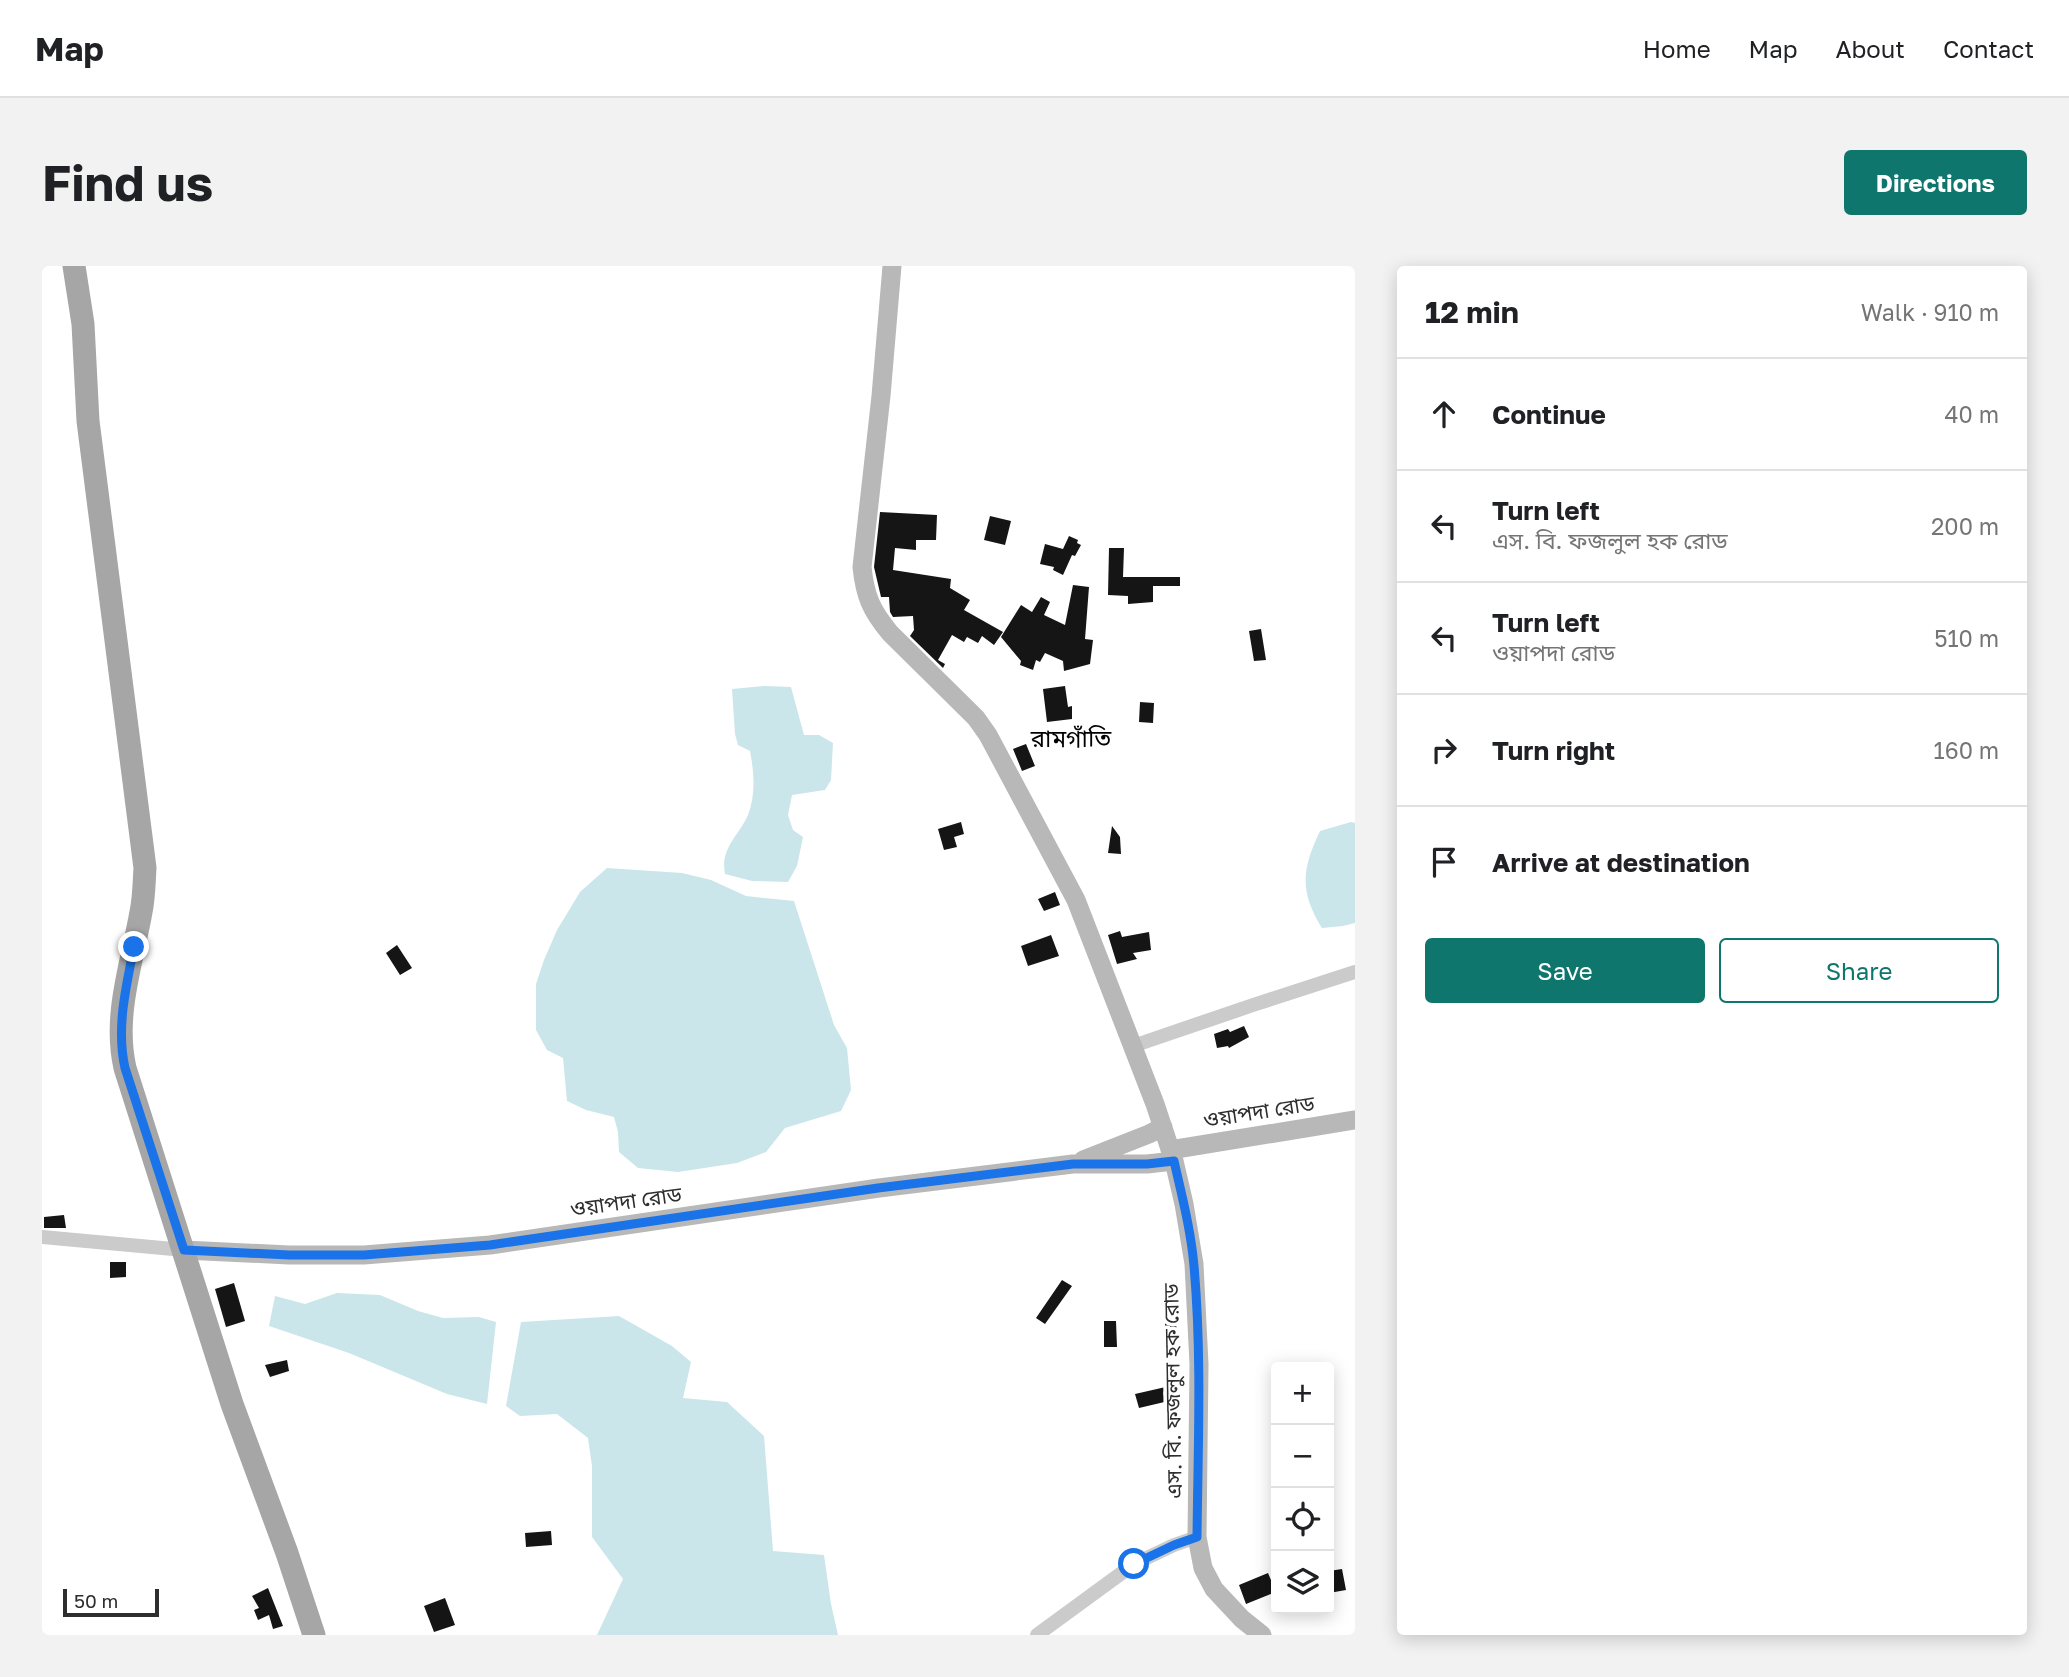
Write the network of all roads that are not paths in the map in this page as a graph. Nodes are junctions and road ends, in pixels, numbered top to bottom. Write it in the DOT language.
graph roads {
  1 [pos="74,266"];
  2 [pos="892,266"];
  3 [pos="1355,972"];
  4 [pos="1133,1046"];
  5 [pos="1355,1120"];
  6 [pos="1163,1127"];
  7 [pos="1172,1155"];
  8 [pos="1073,1164"];
  9 [pos="42,1237"];
  10 [pos="184,1250"];
  11 [pos="1197,1537"];
  12 [pos="314,1635"];
  13 [pos="1037,1635"];
  14 [pos="1262,1635"];
  1 -- 10 [label="main road"];
  2 -- 4 [label="main road, এস. বি. ফজলুল হক রোড"];
  3 -- 4 [label="street"];
  4 -- 6 [label="main road, এস. বি. ফজলুল হক রোড"];
  5 -- 7 [label="main road, ওয়াপদা রোড"];
  6 -- 7 [label="main road, এস. বি. ফজলুল হক রোড"];
  6 -- 8 [label="main road, ওয়াপদা রোড"];
  7 -- 8 [label="main road, ওয়াপদা রোড"];
  7 -- 11 [label="main road, এস. বি. ফজলুল হক রোড"];
  8 -- 10 [label="main road, ওয়াপদা রোড"];
  9 -- 10 [label="street"];
  10 -- 12 [label="main road"];
  11 -- 13 [label="street"];
  11 -- 14 [label="main road, এস. বি. ফজলুল হক রোড"];
}
